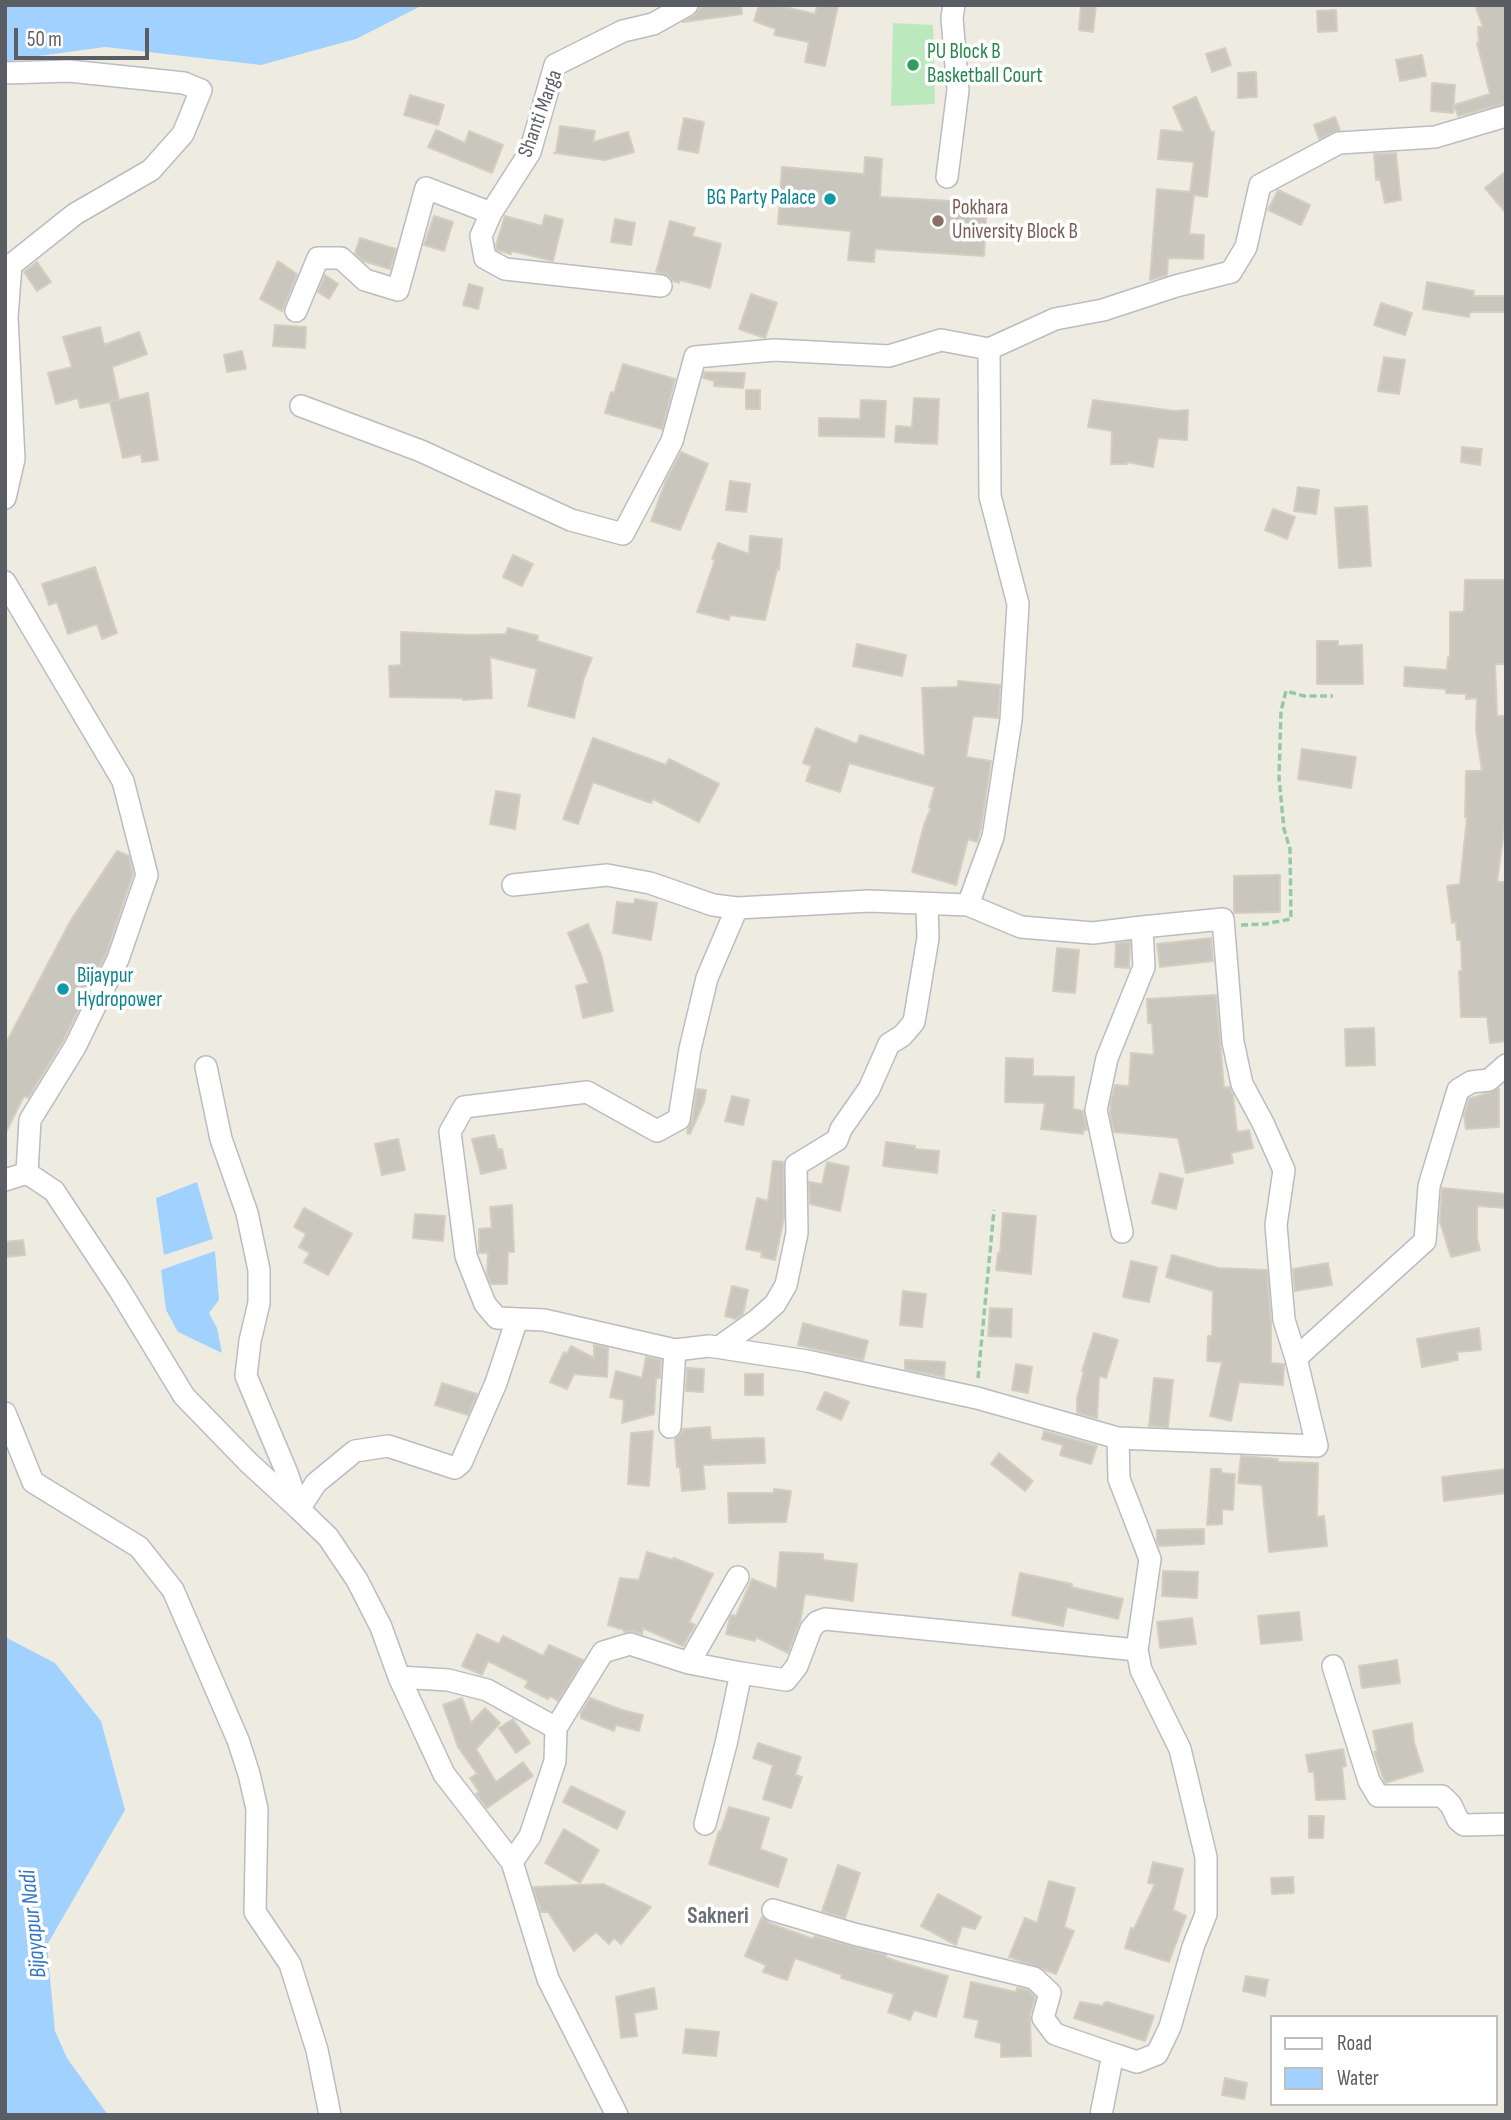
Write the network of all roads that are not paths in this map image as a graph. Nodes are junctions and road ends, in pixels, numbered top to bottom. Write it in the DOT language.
graph roads {
  1 [pos="687,5"];
  2 [pos="954,5"];
  3 [pos="5,73"];
  4 [pos="1506,116"];
  5 [pos="947,177"];
  6 [pos="491,213"];
  7 [pos="660,286"];
  8 [pos="296,312"];
  9 [pos="989,349"];
  10 [pos="301,406"];
  11 [pos="5,498"];
  12 [pos="5,582"];
  13 [pos="513,885"];
  14 [pos="927,904"];
  15 [pos="968,905"];
  16 [pos="737,908"];
  17 [pos="1142,927"];
  18 [pos="1506,1065"];
  19 [pos="206,1067"];
  20 [pos="27,1173"];
  21 [pos="5,1180"];
  22 [pos="1122,1232"];
  23 [pos="517,1319"];
  24 [pos="719,1347"];
  25 [pos="675,1350"];
  26 [pos="1296,1358"];
  27 [pos="5,1413"];
  28 [pos="670,1427"];
  29 [pos="1118,1438"];
  30 [pos="299,1508"];
  31 [pos="738,1577"];
  32 [pos="1137,1650"];
  33 [pos="689,1662"];
  34 [pos="1333,1666"];
  35 [pos="741,1673"];
  36 [pos="399,1677"];
  37 [pos="556,1728"];
  38 [pos="705,1824"];
  39 [pos="1506,1824"];
  40 [pos="512,1862"];
  41 [pos="773,1910"];
  42 [pos="1113,2054"];
  43 [pos="330,2115"];
  44 [pos="617,2115"];
  45 [pos="1101,2115"];
  1 -- 6 [label="street, Shanti Marga"];
  2 -- 5 [label="street"];
  3 -- 11 [label="street"];
  4 -- 9 [label="street"];
  6 -- 7 [label="street, Shanti Marga"];
  6 -- 8 [label="street"];
  9 -- 10 [label="street"];
  9 -- 15 [label="street"];
  12 -- 20 [label="street"];
  13 -- 16 [label="street"];
  14 -- 15 [label="street"];
  14 -- 16 [label="street"];
  14 -- 24 [label="street"];
  15 -- 17 [label="street"];
  16 -- 23 [label="street"];
  17 -- 22 [label="street"];
  17 -- 26 [label="street"];
  18 -- 26 [label="street"];
  19 -- 30 [label="street"];
  20 -- 21 [label="street"];
  20 -- 30 [label="street"];
  23 -- 25 [label="street"];
  23 -- 30 [label="street"];
  24 -- 25 [label="street"];
  24 -- 29 [label="street"];
  25 -- 28 [label="street"];
  26 -- 29 [label="street"];
  27 -- 43 [label="street"];
  29 -- 32 [label="street"];
  30 -- 36 [label="street"];
  31 -- 33 [label="street"];
  32 -- 35 [label="street"];
  32 -- 42 [label="street"];
  33 -- 35 [label="street"];
  33 -- 37 [label="street"];
  34 -- 39 [label="street"];
  35 -- 38 [label="street"];
  36 -- 37 [label="street"];
  36 -- 40 [label="street"];
  37 -- 40 [label="street"];
  40 -- 44 [label="street"];
  41 -- 42 [label="street"];
  42 -- 45 [label="street"];
}
